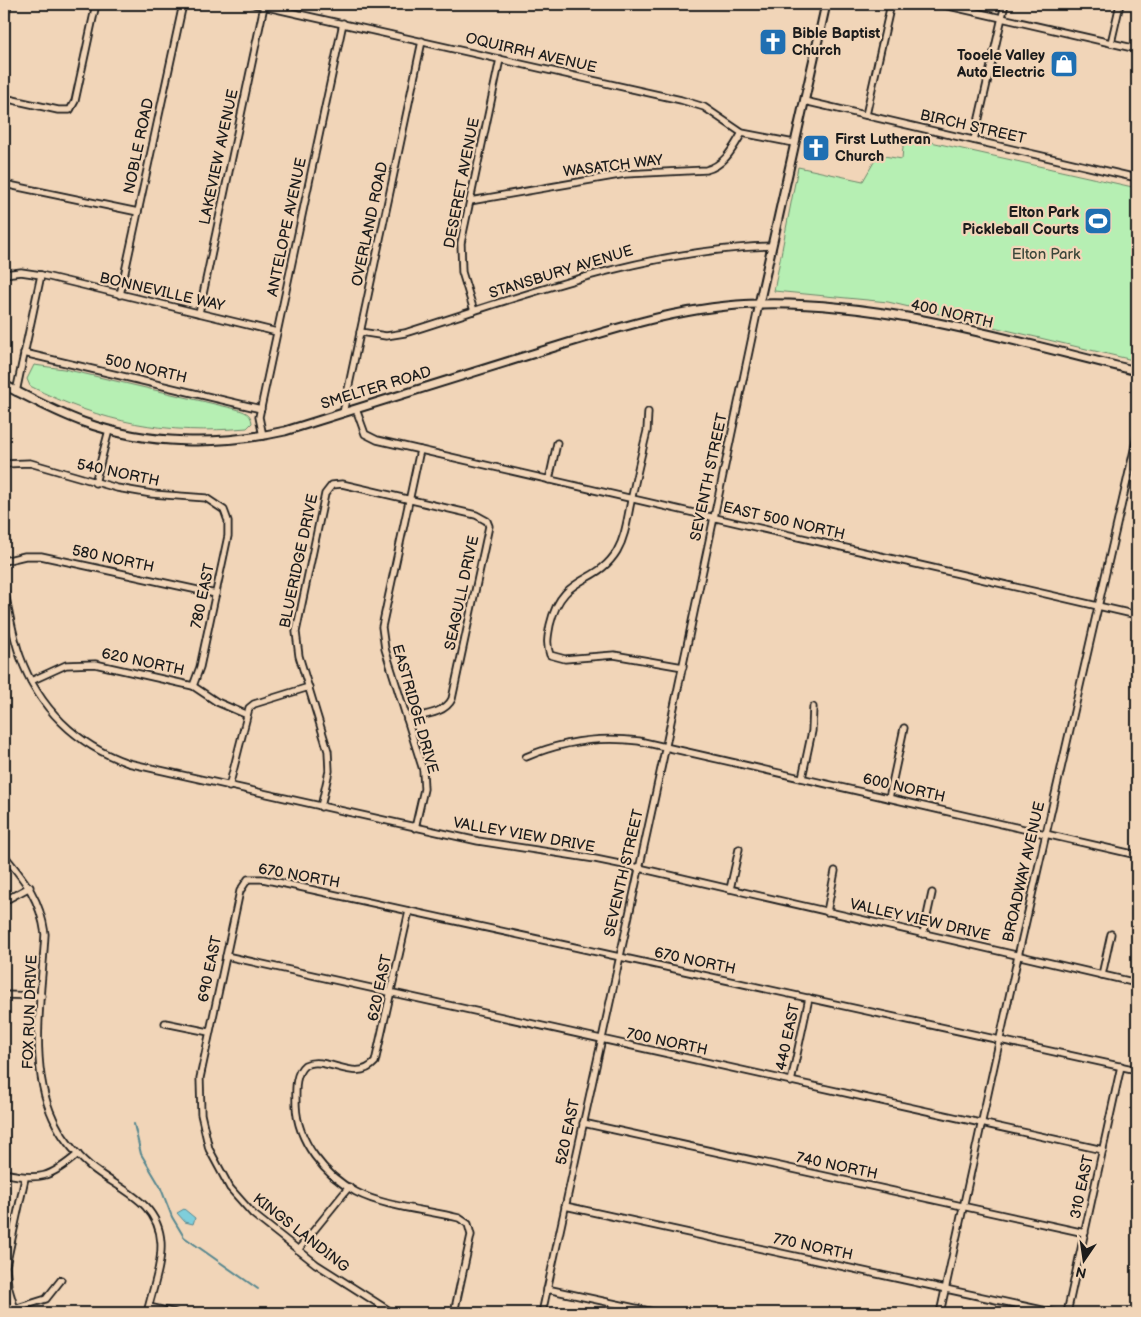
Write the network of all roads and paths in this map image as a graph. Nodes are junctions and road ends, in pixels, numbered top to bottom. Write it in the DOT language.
graph roads {
  1 [pos="8,4"];
  2 [pos="96,4"];
  3 [pos="183,4"];
  4 [pos="254,4"];
  5 [pos="826,4"];
  6 [pos="891,4"];
  7 [pos="940,4"];
  8 [pos="1005,4"];
  9 [pos="1120,4"];
  10 [pos="264,6"];
  11 [pos="1002,18"];
  12 [pos="4,22"];
  13 [pos="344,23"];
  14 [pos="422,41"];
  15 [pos="1111,43"];
  16 [pos="1137,49"];
  17 [pos="500,59"];
  18 [pos="4,98"];
  19 [pos="804,101"];
  20 [pos="866,115"];
  21 [pos="742,133"];
  22 [pos="974,140"];
  23 [pos="794,143"];
  24 [pos="1137,178"];
  25 [pos="4,184"];
  26 [pos="470,201"];
  27 [pos="138,212"];
  28 [pos="772,246"];
  29 [pos="4,274"];
  30 [pos="41,275"];
  31 [pos="120,294"];
  32 [pos="758,304"];
  33 [pos="474,311"];
  34 [pos="199,313"];
  35 [pos="278,332"];
  36 [pos="360,332"];
  37 [pos="24,353"];
  38 [pos="1137,371"];
  39 [pos="4,385"];
  40 [pos="16,392"];
  41 [pos="261,409"];
  42 [pos="356,409"];
  43 [pos="648,412"];
  44 [pos="343,413"];
  45 [pos="110,430"];
  46 [pos="263,436"];
  47 [pos="1137,437"];
  48 [pos="557,443"];
  49 [pos="420,450"];
  50 [pos="1136,450"];
  51 [pos="4,464"];
  52 [pos="549,480"];
  53 [pos="95,483"];
  54 [pos="632,498"];
  55 [pos="409,500"];
  56 [pos="224,510"];
  57 [pos="715,518"];
  58 [pos="4,561"];
  59 [pos="4,588"];
  60 [pos="216,594"];
  61 [pos="1099,606"];
  62 [pos="1137,615"];
  63 [pos="682,667"];
  64 [pos="31,681"];
  65 [pos="193,686"];
  66 [pos="309,687"];
  67 [pos="813,707"];
  68 [pos="246,714"];
  69 [pos="407,719"];
  70 [pos="904,728"];
  71 [pos="665,746"];
  72 [pos="526,757"];
  73 [pos="802,778"];
  74 [pos="230,787"];
  75 [pos="889,798"];
  76 [pos="321,807"];
  77 [pos="415,828"];
  78 [pos="1046,834"];
  79 [pos="739,849"];
  80 [pos="4,855"];
  81 [pos="1137,855"];
  82 [pos="640,868"];
  83 [pos="835,871"];
  84 [pos="248,880"];
  85 [pos="30,887"];
  86 [pos="730,889"];
  87 [pos="932,893"];
  88 [pos="4,901"];
  89 [pos="409,911"];
  90 [pos="827,912"];
  91 [pos="923,934"];
  92 [pos="1112,934"];
  93 [pos="226,956"];
  94 [pos="1018,956"];
  95 [pos="619,957"];
  96 [pos="1102,975"];
  97 [pos="1137,983"];
  98 [pos="392,993"];
  99 [pos="4,995"];
  100 [pos="42,996"];
  101 [pos="810,998"];
  102 [pos="165,1023"];
  103 [pos="209,1032"];
  104 [pos="601,1040"];
  105 [pos="999,1040"];
  106 [pos="202,1066"];
  107 [pos="1121,1066"];
  108 [pos="1137,1070"];
  109 [pos="791,1082"];
  110 [pos="583,1123"];
  111 [pos="981,1123"];
  112 [pos="1103,1150"];
  113 [pos="78,1154"];
  114 [pos="4,1173"];
  115 [pos="25,1178"];
  116 [pos="348,1187"];
  117 [pos="565,1206"];
  118 [pos="963,1206"];
  119 [pos="1085,1233"];
  120 [pos="298,1250"];
  121 [pos="5,1266"];
  122 [pos="60,1280"];
  123 [pos="547,1289"];
  124 [pos="945,1289"];
  125 [pos="148,1310"];
  126 [pos="15,1311"];
  127 [pos="175,1313"];
  128 [pos="393,1313"];
  129 [pos="454,1313"];
  130 [pos="542,1313"];
  131 [pos="658,1313"];
  132 [pos="940,1313"];
  133 [pos="1056,1313"];
  134 [pos="1067,1313"];
  1 -- 12 [label="street"];
  2 -- 18 [label="street"];
  3 -- 27 [label="street, NOBLE ROAD"];
  4 -- 10 [label="street, OQUIRRH AVENUE"];
  5 -- 19 [label="street, SEVENTH STREET"];
  6 -- 20 [label="street"];
  7 -- 11 [label="street"];
  8 -- 11 [label="street"];
  9 -- 15 [label="street"];
  10 -- 13 [label="street, OQUIRRH AVENUE"];
  10 -- 34 [label="street, LAKEVIEW AVENUE"];
  11 -- 15 [label="street"];
  11 -- 22 [label="street"];
  13 -- 14 [label="street, OQUIRRH AVENUE"];
  13 -- 35 [label="street, ANTELOPE AVENUE"];
  14 -- 17 [label="street, OQUIRRH AVENUE"];
  14 -- 36 [label="street, OVERLAND ROAD"];
  15 -- 16 [label="street"];
  17 -- 21 [label="street, OQUIRRH AVENUE"];
  17 -- 26 [label="street, DESERET AVENUE"];
  19 -- 20 [label="street, BIRCH STREET"];
  19 -- 23 [label="street, SEVENTH STREET"];
  20 -- 22 [label="street, BIRCH STREET"];
  21 -- 23 [label="street, OQUIRRH AVENUE"];
  21 -- 26 [label="street, WASATCH WAY"];
  22 -- 24 [label="street, BIRCH STREET"];
  23 -- 28 [label="street, SEVENTH STREET"];
  25 -- 27 [label="street"];
  26 -- 33 [label="street, DESERET AVENUE"];
  27 -- 31 [label="street, NOBLE ROAD"];
  28 -- 32 [label="street, SEVENTH STREET"];
  28 -- 33 [label="street, STANSBURY AVENUE"];
  29 -- 30 [label="street, BONNEVILLE WAY"];
  30 -- 31 [label="street, BONNEVILLE WAY"];
  30 -- 37 [label="street"];
  31 -- 34 [label="street, BONNEVILLE WAY"];
  32 -- 38 [label="street, 400 NORTH"];
  32 -- 42 [label="street, SMELTER ROAD"];
  32 -- 57 [label="street, SEVENTH STREET"];
  33 -- 36 [label="street, STANSBURY AVENUE"];
  34 -- 35 [label="street, BONNEVILLE WAY"];
  35 -- 41 [label="street, ANTELOPE AVENUE"];
  36 -- 44 [label="street, OVERLAND ROAD"];
  37 -- 40 [label="street"];
  37 -- 41 [label="street, 500 NORTH"];
  39 -- 40 [label="street, SMELTER ROAD"];
  40 -- 45 [label="street, SMELTER ROAD"];
  41 -- 46 [label="street, ANTELOPE AVENUE"];
  42 -- 44 [label="street, SMELTER ROAD"];
  42 -- 49 [label="street, EAST 500 NORTH"];
  43 -- 54 [label="street"];
  44 -- 46 [label="street, SMELTER ROAD"];
  45 -- 46 [label="street, SMELTER ROAD"];
  45 -- 53 [label="street"];
  47 -- 50 [label="street, BROADWAY AVENUE"];
  48 -- 52 [label="street"];
  49 -- 52 [label="street, EAST 500 NORTH"];
  49 -- 55 [label="street, EASTRIDGE DRIVE"];
  50 -- 61 [label="street, BROADWAY AVENUE"];
  51 -- 53 [label="street, 540 NORTH"];
  52 -- 54 [label="street, EAST 500 NORTH"];
  53 -- 56 [label="street, 540 NORTH"];
  54 -- 57 [label="street, EAST 500 NORTH"];
  54 -- 63 [label="street"];
  55 -- 66 [label="street, BLUERIDGE DRIVE"];
  55 -- 69 [label="street, EASTRIDGE DRIVE"];
  55 -- 69 [label="street, SEAGULL DRIVE"];
  56 -- 60 [label="street, 780 EAST"];
  57 -- 61 [label="street, EAST 500 NORTH"];
  57 -- 63 [label="street, SEVENTH STREET"];
  58 -- 60 [label="street, 580 NORTH"];
  59 -- 64 [label="street, VALLEY VIEW DRIVE"];
  60 -- 65 [label="street, 780 EAST"];
  61 -- 62 [label="street, EAST 500 NORTH"];
  61 -- 78 [label="street, BROADWAY AVENUE"];
  63 -- 71 [label="street, SEVENTH STREET"];
  64 -- 65 [label="street, 620 NORTH"];
  64 -- 74 [label="street, VALLEY VIEW DRIVE"];
  65 -- 68 [label="street, 620 NORTH"];
  66 -- 68 [label="street"];
  66 -- 76 [label="street, BLUERIDGE DRIVE"];
  67 -- 73 [label="street"];
  68 -- 74 [label="street"];
  69 -- 77 [label="street, EASTRIDGE DRIVE"];
  70 -- 75 [label="street"];
  71 -- 72 [label="street, 600 NORTH"];
  71 -- 73 [label="street, 600 NORTH"];
  71 -- 82 [label="street, SEVENTH STREET"];
  73 -- 75 [label="street, 600 NORTH"];
  74 -- 76 [label="street, VALLEY VIEW DRIVE"];
  75 -- 78 [label="street, 600 NORTH"];
  76 -- 77 [label="street, VALLEY VIEW DRIVE"];
  77 -- 82 [label="street, VALLEY VIEW DRIVE"];
  78 -- 81 [label="street, 600 NORTH"];
  78 -- 94 [label="street, BROADWAY AVENUE"];
  79 -- 86 [label="street"];
  80 -- 85 [label="street, FOX RUN DRIVE"];
  82 -- 86 [label="street, VALLEY VIEW DRIVE"];
  82 -- 95 [label="street, SEVENTH STREET"];
  83 -- 90 [label="street"];
  84 -- 89 [label="street, 670 NORTH"];
  84 -- 93 [label="street, 690 EAST"];
  85 -- 88 [label="street"];
  85 -- 100 [label="street, FOX RUN DRIVE"];
  86 -- 90 [label="street, VALLEY VIEW DRIVE"];
  87 -- 91 [label="street"];
  89 -- 95 [label="street, 670 NORTH"];
  89 -- 98 [label="street, 620 EAST"];
  90 -- 91 [label="street, VALLEY VIEW DRIVE"];
  91 -- 94 [label="street, VALLEY VIEW DRIVE"];
  92 -- 96 [label="street"];
  93 -- 98 [label="street, 700 NORTH"];
  93 -- 103 [label="street, 690 EAST"];
  94 -- 96 [label="street, VALLEY VIEW DRIVE"];
  94 -- 105 [label="street, BROADWAY AVENUE"];
  95 -- 101 [label="street, 670 NORTH"];
  95 -- 104 [label="street, 520 EAST"];
  96 -- 97 [label="street, VALLEY VIEW DRIVE"];
  98 -- 104 [label="street, 700 NORTH"];
  98 -- 116 [label="street, 620 EAST"];
  99 -- 100 [label="street"];
  100 -- 113 [label="street, FOX RUN DRIVE"];
  101 -- 105 [label="street, 670 NORTH"];
  101 -- 109 [label="street, 440 EAST"];
  102 -- 103 [label="street"];
  103 -- 106 [label="street, 690 EAST"];
  104 -- 109 [label="street, 700 NORTH"];
  104 -- 110 [label="street, 520 EAST"];
  105 -- 107 [label="street, 670 NORTH"];
  105 -- 111 [label="street, BROADWAY AVENUE"];
  106 -- 120 [label="street, KINGS LANDING"];
  107 -- 108 [label="street, 670 NORTH"];
  107 -- 112 [label="street, 310 EAST"];
  109 -- 111 [label="street, 700 NORTH"];
  110 -- 117 [label="street, 520 EAST"];
  110 -- 118 [label="street, 740 NORTH"];
  111 -- 112 [label="street, 700 NORTH"];
  111 -- 118 [label="street, BROADWAY AVENUE"];
  112 -- 119 [label="street, 310 EAST"];
  113 -- 115 [label="street"];
  113 -- 125 [label="street, FOX RUN DRIVE"];
  114 -- 115 [label="street"];
  115 -- 121 [label="street"];
  116 -- 120 [label="street"];
  116 -- 129 [label="street"];
  117 -- 123 [label="street, 520 EAST"];
  117 -- 124 [label="street, 770 NORTH"];
  118 -- 119 [label="street, 740 NORTH"];
  118 -- 124 [label="street, BROADWAY AVENUE"];
  119 -- 134 [label="street, 310 EAST"];
  120 -- 128 [label="street, KINGS LANDING"];
  121 -- 126 [label="street"];
  122 -- 126 [label="street"];
  123 -- 130 [label="street, 520 EAST"];
  123 -- 131 [label="street"];
  124 -- 132 [label="street, BROADWAY AVENUE"];
  124 -- 133 [label="street, 770 NORTH"];
  125 -- 127 [label="street"];
}
